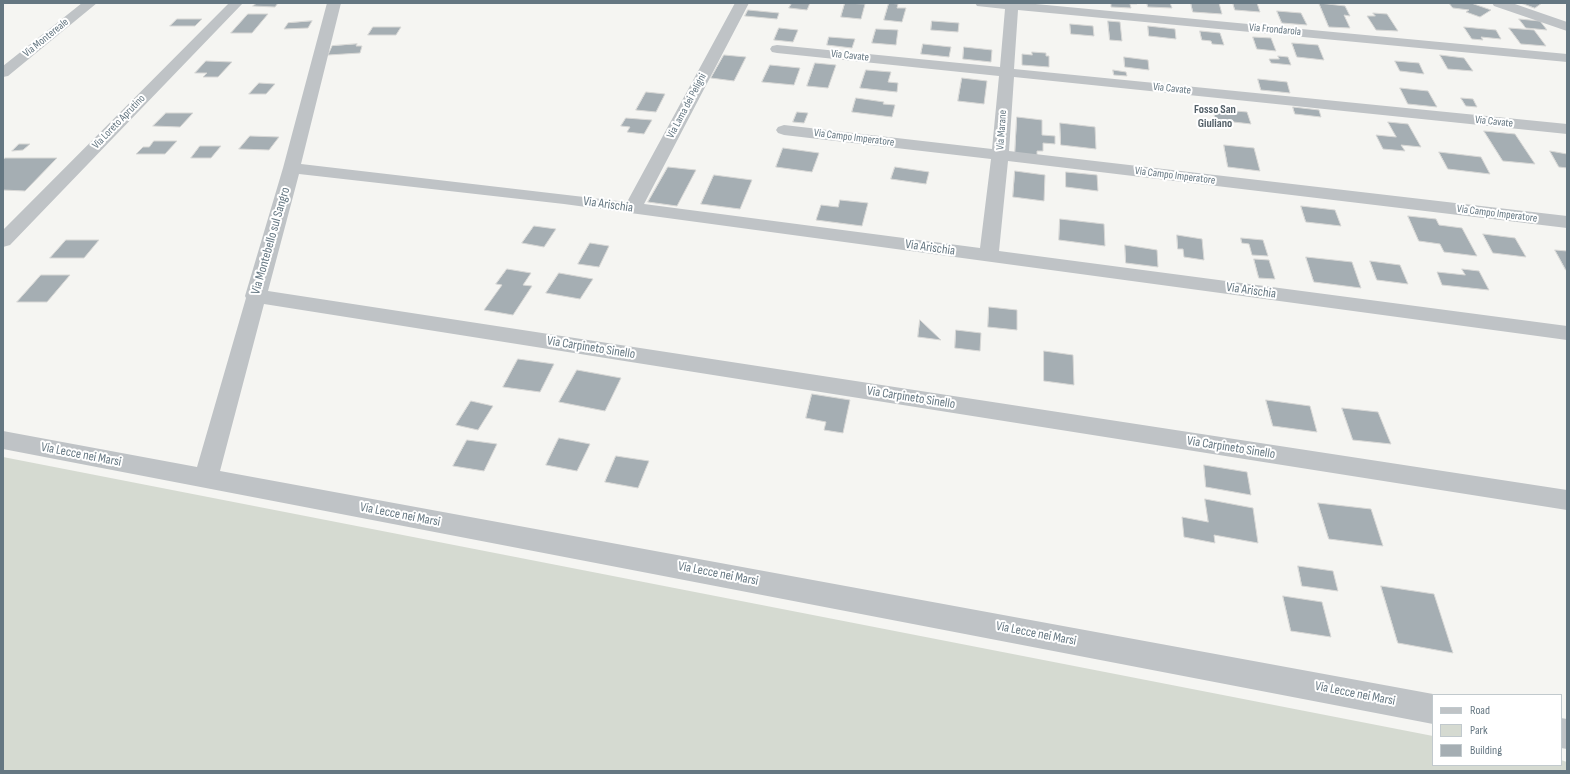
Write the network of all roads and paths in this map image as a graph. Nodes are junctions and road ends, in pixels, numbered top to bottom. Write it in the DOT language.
graph roads {
  1 [pos="90,3"];
  2 [pos="236,3"];
  3 [pos="334,3"];
  4 [pos="742,3"];
  5 [pos="982,3"];
  6 [pos="1499,3"];
  7 [pos="1012,4"];
  8 [pos="1567,27"];
  9 [pos="777,49"];
  10 [pos="1567,58"];
  11 [pos="1006,72"];
  12 [pos="3,73"];
  13 [pos="1567,129"];
  14 [pos="784,130"];
  15 [pos="1000,155"];
  16 [pos="292,168"];
  17 [pos="632,208"];
  18 [pos="1567,222"];
  19 [pos="3,241"];
  20 [pos="989,256"];
  21 [pos="255,296"];
  22 [pos="1567,333"];
  23 [pos="3,440"];
  24 [pos="206,478"];
  25 [pos="1567,500"];
  26 [pos="1432,709"];
  1 -- 12 [label="street, Via Montereale"];
  2 -- 19 [label="street, Via Loreto Aprutino"];
  3 -- 16 [label="street, Via Montebello sul Sangro"];
  4 -- 17 [label="street, Via Lama dei Peligni"];
  5 -- 7 [label="street, Via Frondarola"];
  6 -- 8 [label="street"];
  7 -- 10 [label="street, Via Frondarola"];
  7 -- 11 [label="street, Via Marane"];
  9 -- 11 [label="street, Via Cavate"];
  11 -- 13 [label="street, Via Cavate"];
  11 -- 15 [label="street, Via Marane"];
  14 -- 15 [label="street, Via Campo Imperatore"];
  15 -- 18 [label="street, Via Campo Imperatore"];
  15 -- 20 [label="street, Via Marane"];
  16 -- 17 [label="street, Via Arischia"];
  16 -- 21 [label="street, Via Montebello sul Sangro"];
  17 -- 20 [label="street, Via Arischia"];
  20 -- 22 [label="street, Via Arischia"];
  21 -- 24 [label="street, Via Montebello sul Sangro"];
  21 -- 25 [label="street, Via Carpineto Sinello"];
  23 -- 24 [label="street, Via Lecce nei Marsi"];
  24 -- 26 [label="street, Via Lecce nei Marsi"];
}
